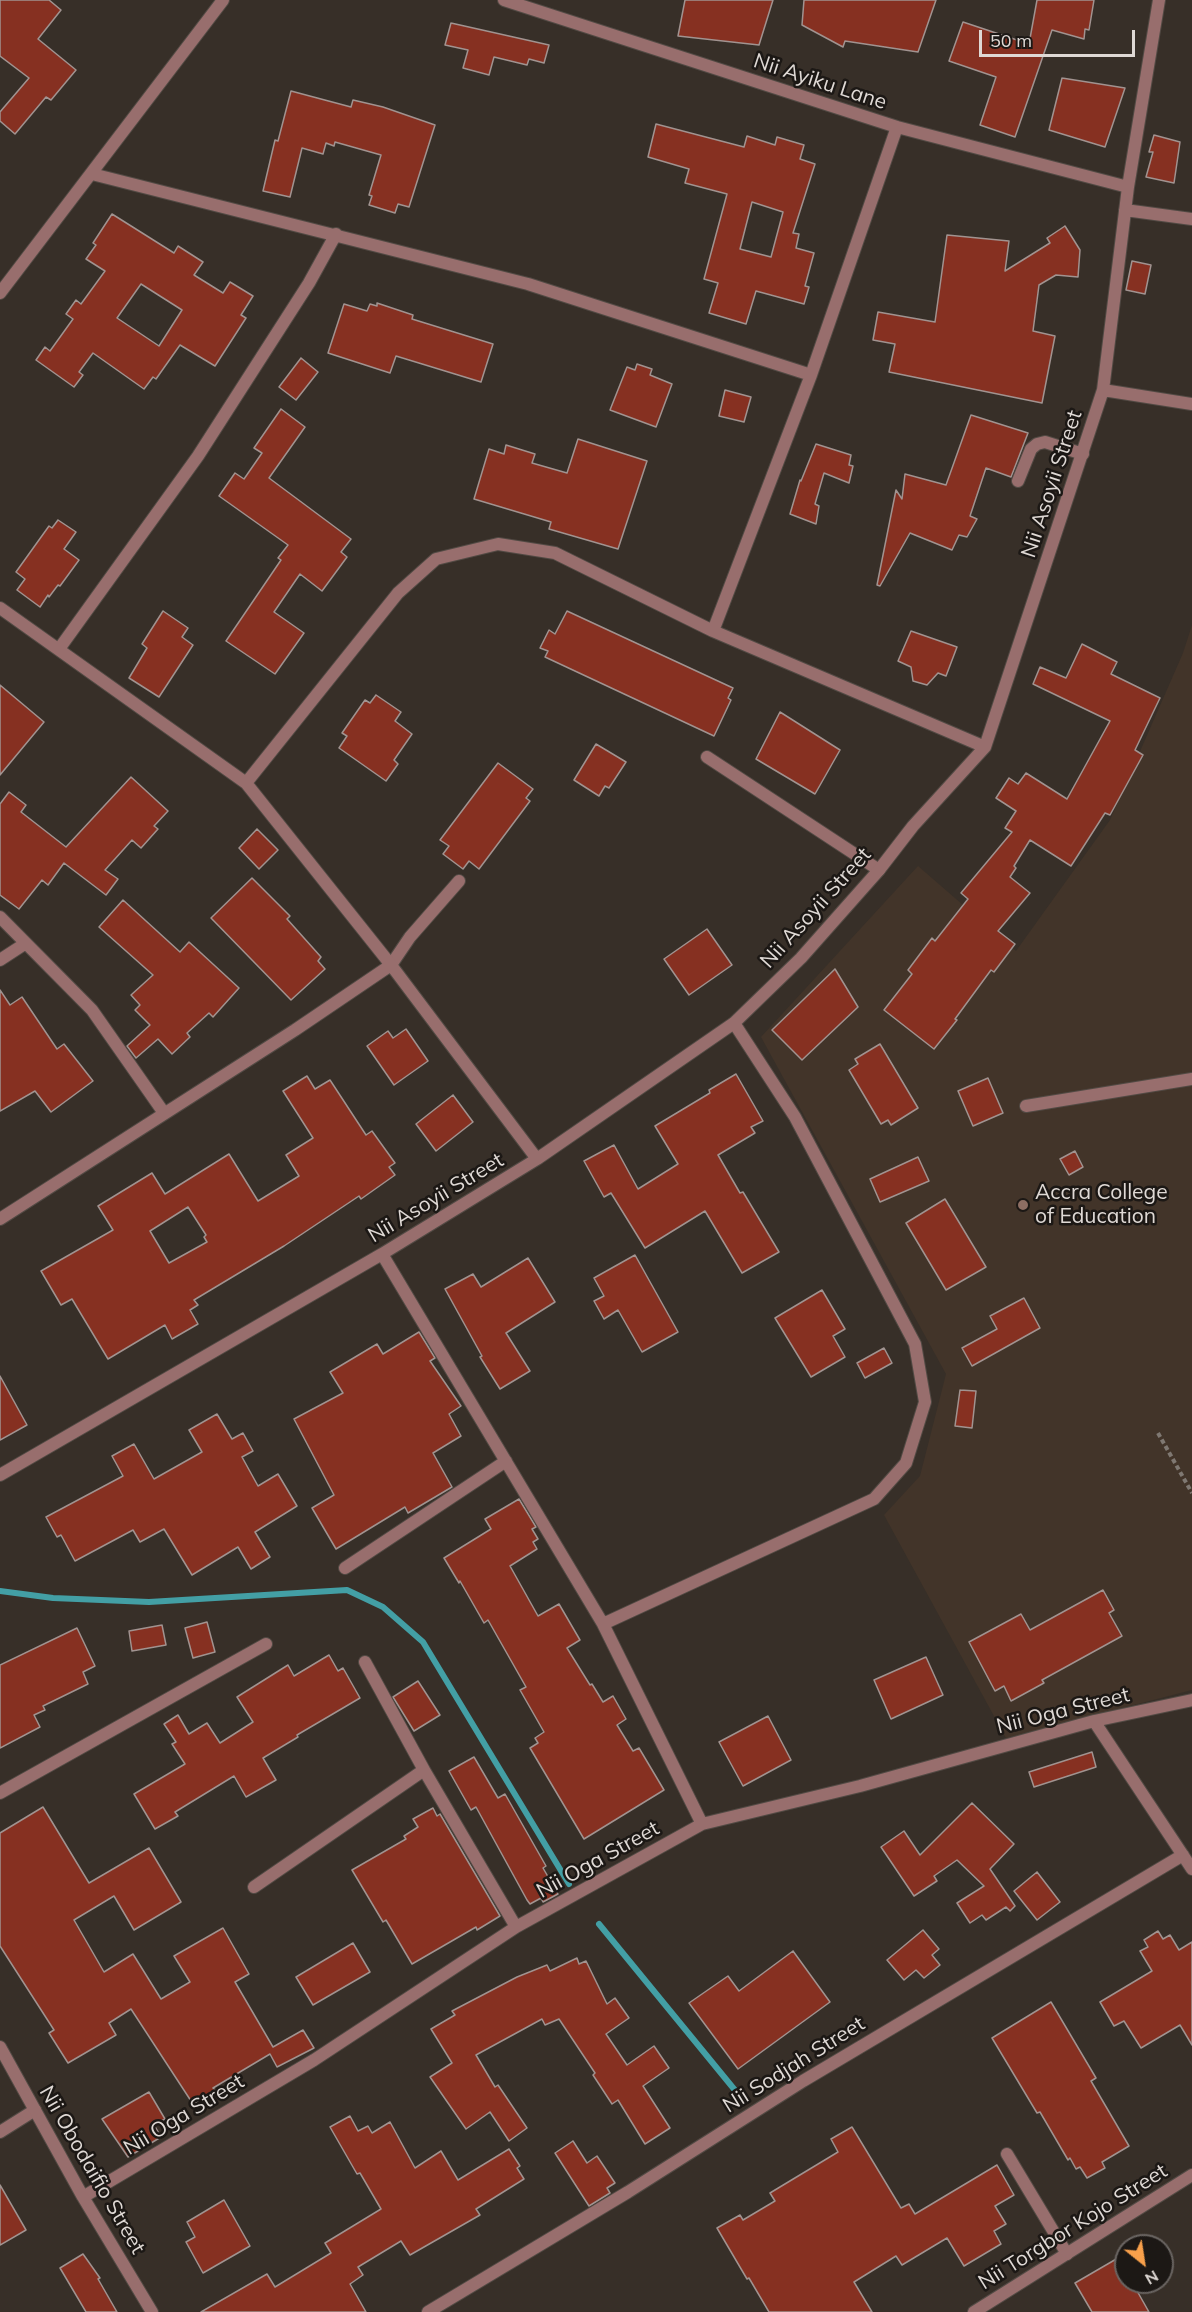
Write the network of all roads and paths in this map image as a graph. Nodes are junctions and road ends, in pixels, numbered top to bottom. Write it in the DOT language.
graph roads {
  1 [pos="223,0"];
  2 [pos="504,0"];
  3 [pos="1159,0"];
  4 [pos="897,127"];
  5 [pos="92,174"];
  6 [pos="1128,187"];
  7 [pos="1125,210"];
  8 [pos="1192,219"];
  9 [pos="336,234"];
  10 [pos="0,293"];
  11 [pos="811,375"];
  12 [pos="1103,390"];
  13 [pos="1192,404"];
  14 [pos="1083,454"];
  15 [pos="1018,481"];
  16 [pos="0,608"];
  17 [pos="713,631"];
  18 [pos="59,649"];
  19 [pos="986,747"];
  20 [pos="707,757"];
  21 [pos="246,783"];
  22 [pos="879,870"];
  23 [pos="459,881"];
  24 [pos="0,917"];
  25 [pos="26,943"];
  26 [pos="0,960"];
  27 [pos="391,965"];
  28 [pos="734,1023"];
  29 [pos="1192,1079"];
  30 [pos="1026,1106"];
  31 [pos="164,1113"];
  32 [pos="537,1159"];
  33 [pos="0,1219"];
  34 [pos="382,1254"];
  35 [pos="1158,1433"];
  36 [pos="506,1461"];
  37 [pos="0,1474"];
  38 [pos="1192,1493"];
  39 [pos="345,1568"];
  40 [pos="603,1624"];
  41 [pos="266,1644"];
  42 [pos="365,1662"];
  43 [pos="1192,1700"];
  44 [pos="1094,1721"];
  45 [pos="424,1770"];
  46 [pos="0,1794"];
  47 [pos="702,1824"];
  48 [pos="1182,1855"];
  49 [pos="1192,1869"];
  50 [pos="254,1887"];
  51 [pos="516,1927"];
  52 [pos="0,2047"];
  53 [pos="35,2110"];
  54 [pos="0,2132"];
  55 [pos="1007,2154"];
  56 [pos="1192,2175"];
  57 [pos="83,2197"];
  58 [pos="1067,2254"];
  59 [pos="152,2312"];
  60 [pos="428,2312"];
  61 [pos="974,2312"];
  1 -- 5 [label="street"];
  2 -- 4 [label="street, Nii Ayiku Lane"];
  3 -- 6 [label="street, Nii Asoyii Street"];
  4 -- 6 [label="street, Nii Ayiku Lane"];
  4 -- 11 [label="street"];
  5 -- 9 [label="street"];
  5 -- 10 [label="street"];
  6 -- 7 [label="street, Nii Asoyii Street"];
  7 -- 8 [label="street"];
  7 -- 12 [label="street, Nii Asoyii Street"];
  9 -- 11 [label="street"];
  9 -- 18 [label="street"];
  11 -- 17 [label="street"];
  12 -- 13 [label="street"];
  12 -- 14 [label="street, Nii Asoyii Street"];
  14 -- 15 [label="street"];
  14 -- 19 [label="street, Nii Asoyii Street"];
  16 -- 18 [label="street"];
  17 -- 19 [label="street"];
  17 -- 21 [label="street"];
  18 -- 21 [label="street"];
  19 -- 22 [label="street, Nii Asoyii Street"];
  20 -- 22 [label="street"];
  21 -- 27 [label="street"];
  22 -- 28 [label="street, Nii Asoyii Street"];
  23 -- 27 [label="street"];
  24 -- 25 [label="street"];
  25 -- 26 [label="street"];
  25 -- 31 [label="street"];
  27 -- 31 [label="street"];
  27 -- 32 [label="street"];
  28 -- 32 [label="street, Nii Asoyii Street"];
  28 -- 40 [label="street"];
  29 -- 30 [label="street"];
  31 -- 33 [label="street"];
  32 -- 34 [label="street, Nii Asoyii Street"];
  34 -- 36 [label="street"];
  34 -- 37 [label="street, Nii Asoyii Street"];
  35 -- 38 [label="path"];
  36 -- 39 [label="street"];
  36 -- 40 [label="street"];
  40 -- 47 [label="street"];
  41 -- 46 [label="street"];
  42 -- 45 [label="street"];
  43 -- 44 [label="street, Nii Oga Street"];
  44 -- 47 [label="street, Nii Oga Street"];
  44 -- 48 [label="street"];
  45 -- 50 [label="street"];
  45 -- 51 [label="street"];
  47 -- 51 [label="street, Nii Oga Street"];
  48 -- 49 [label="street"];
  48 -- 60 [label="street, Nii Sodjah Street"];
  51 -- 57 [label="street, Nii Oga Street"];
  52 -- 53 [label="street, Nii Obodaifio Street"];
  53 -- 54 [label="street"];
  53 -- 57 [label="street, Nii Obodaifio Street"];
  55 -- 58 [label="street"];
  56 -- 58 [label="street, Nii Torgbor Kojo Street"];
  57 -- 59 [label="street, Nii Obodaifio Street"];
  58 -- 61 [label="street, Nii Torgbor Kojo Street"];
}
